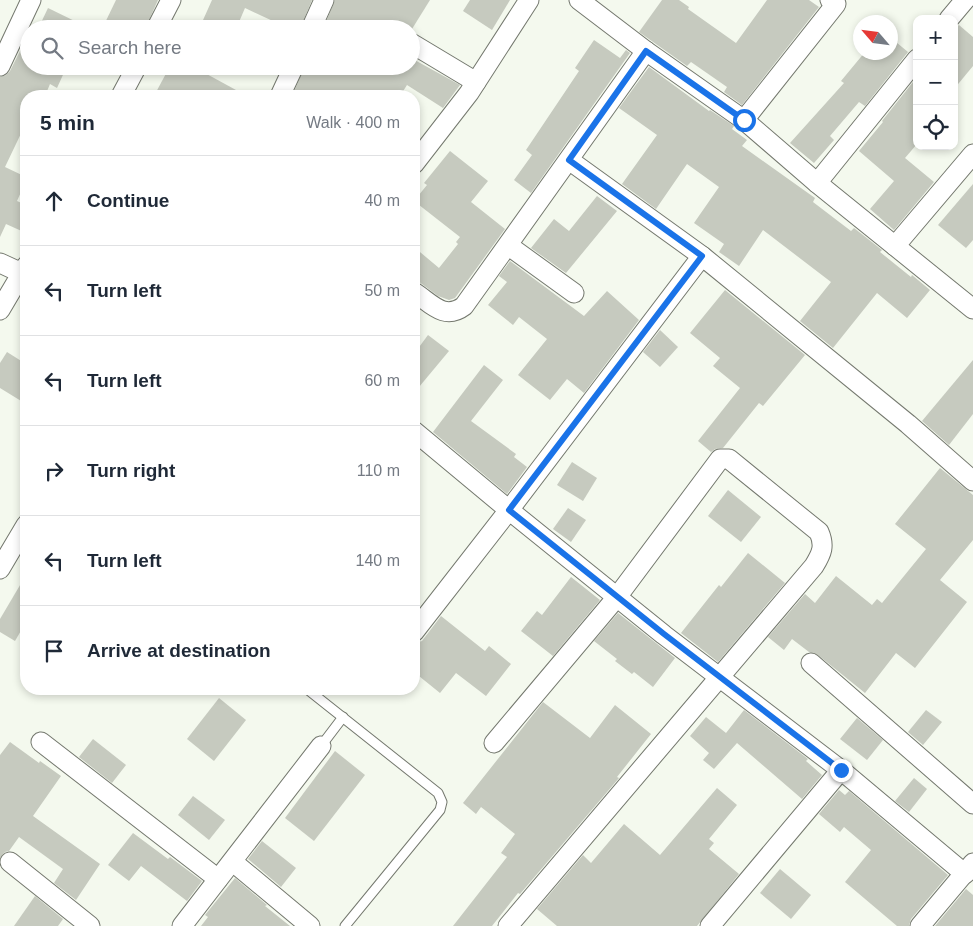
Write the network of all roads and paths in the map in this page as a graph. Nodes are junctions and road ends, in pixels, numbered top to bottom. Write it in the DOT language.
graph roads {
  1 [pos="31,0"];
  2 [pos="171,0"];
  3 [pos="324,0"];
  4 [pos="529,0"];
  5 [pos="579,0"];
  6 [pos="965,0"];
  7 [pos="835,1"];
  8 [pos="952,15"];
  9 [pos="22,20"];
  10 [pos="161,20"];
  11 [pos="315,20"];
  12 [pos="20,23"];
  13 [pos="420,48"];
  14 [pos="646,51"];
  15 [pos="916,60"];
  16 [pos="0,66"];
  17 [pos="132,75"];
  18 [pos="290,75"];
  19 [pos="476,82"];
  20 [pos="125,90"];
  21 [pos="283,90"];
  22 [pos="744,120"];
  23 [pos="973,154"];
  24 [pos="420,156"];
  25 [pos="569,160"];
  26 [pos="817,182"];
  27 [pos="508,246"];
  28 [pos="895,246"];
  29 [pos="702,256"];
  30 [pos="0,263"];
  31 [pos="20,269"];
  32 [pos="20,279"];
  33 [pos="574,293"];
  34 [pos="420,296"];
  35 [pos="973,309"];
  36 [pos="0,310"];
  37 [pos="420,436"];
  38 [pos="973,481"];
  39 [pos="509,510"];
  40 [pos="20,535"];
  41 [pos="0,569"];
  42 [pos="617,596"];
  43 [pos="420,624"];
  44 [pos="811,663"];
  45 [pos="720,677"];
  46 [pos="315,695"];
  47 [pos="343,717"];
  48 [pos="41,742"];
  49 [pos="494,743"];
  50 [pos="321,746"];
  51 [pos="841,770"];
  52 [pos="973,804"];
  53 [pos="10,862"];
  54 [pos="233,862"];
  55 [pos="969,869"];
  56 [pos="218,879"];
  57 [pos="90,926"];
  58 [pos="182,926"];
  59 [pos="310,926"];
  60 [pos="345,926"];
  61 [pos="508,926"];
  62 [pos="710,926"];
  63 [pos="920,926"];
  1 -- 9 [label="street"];
  2 -- 10 [label="street"];
  3 -- 11 [label="street"];
  4 -- 19 [label="street"];
  5 -- 14 [label="street"];
  6 -- 8 [label="street"];
  7 -- 22 [label="street"];
  12 -- 16 [label="street"];
  13 -- 19 [label="street"];
  14 -- 22 [label="street"];
  14 -- 25 [label="street"];
  15 -- 26 [label="street"];
  17 -- 20 [label="street"];
  18 -- 21 [label="street"];
  19 -- 24 [label="street"];
  22 -- 26 [label="street"];
  23 -- 28 [label="street"];
  25 -- 27 [label="street"];
  25 -- 29 [label="street"];
  26 -- 28 [label="street"];
  27 -- 33 [label="street"];
  27 -- 34 [label="street"];
  28 -- 35 [label="street"];
  29 -- 38 [label="street"];
  29 -- 39 [label="street"];
  30 -- 31 [label="street"];
  32 -- 36 [label="street"];
  37 -- 39 [label="street"];
  39 -- 42 [label="street"];
  39 -- 43 [label="street"];
  40 -- 41 [label="street"];
  42 -- 45 [label="street"];
  42 -- 45 [label="street"];
  42 -- 49 [label="street"];
  44 -- 52 [label="street"];
  45 -- 51 [label="street"];
  45 -- 61 [label="street"];
  46 -- 47 [label="lane"];
  47 -- 50 [label="lane"];
  47 -- 60 [label="lane"];
  48 -- 56 [label="street"];
  50 -- 54 [label="street"];
  51 -- 55 [label="street"];
  51 -- 62 [label="street"];
  53 -- 57 [label="street"];
  54 -- 56 [label="street"];
  54 -- 59 [label="street"];
  55 -- 63 [label="street"];
  56 -- 58 [label="street"];
}
